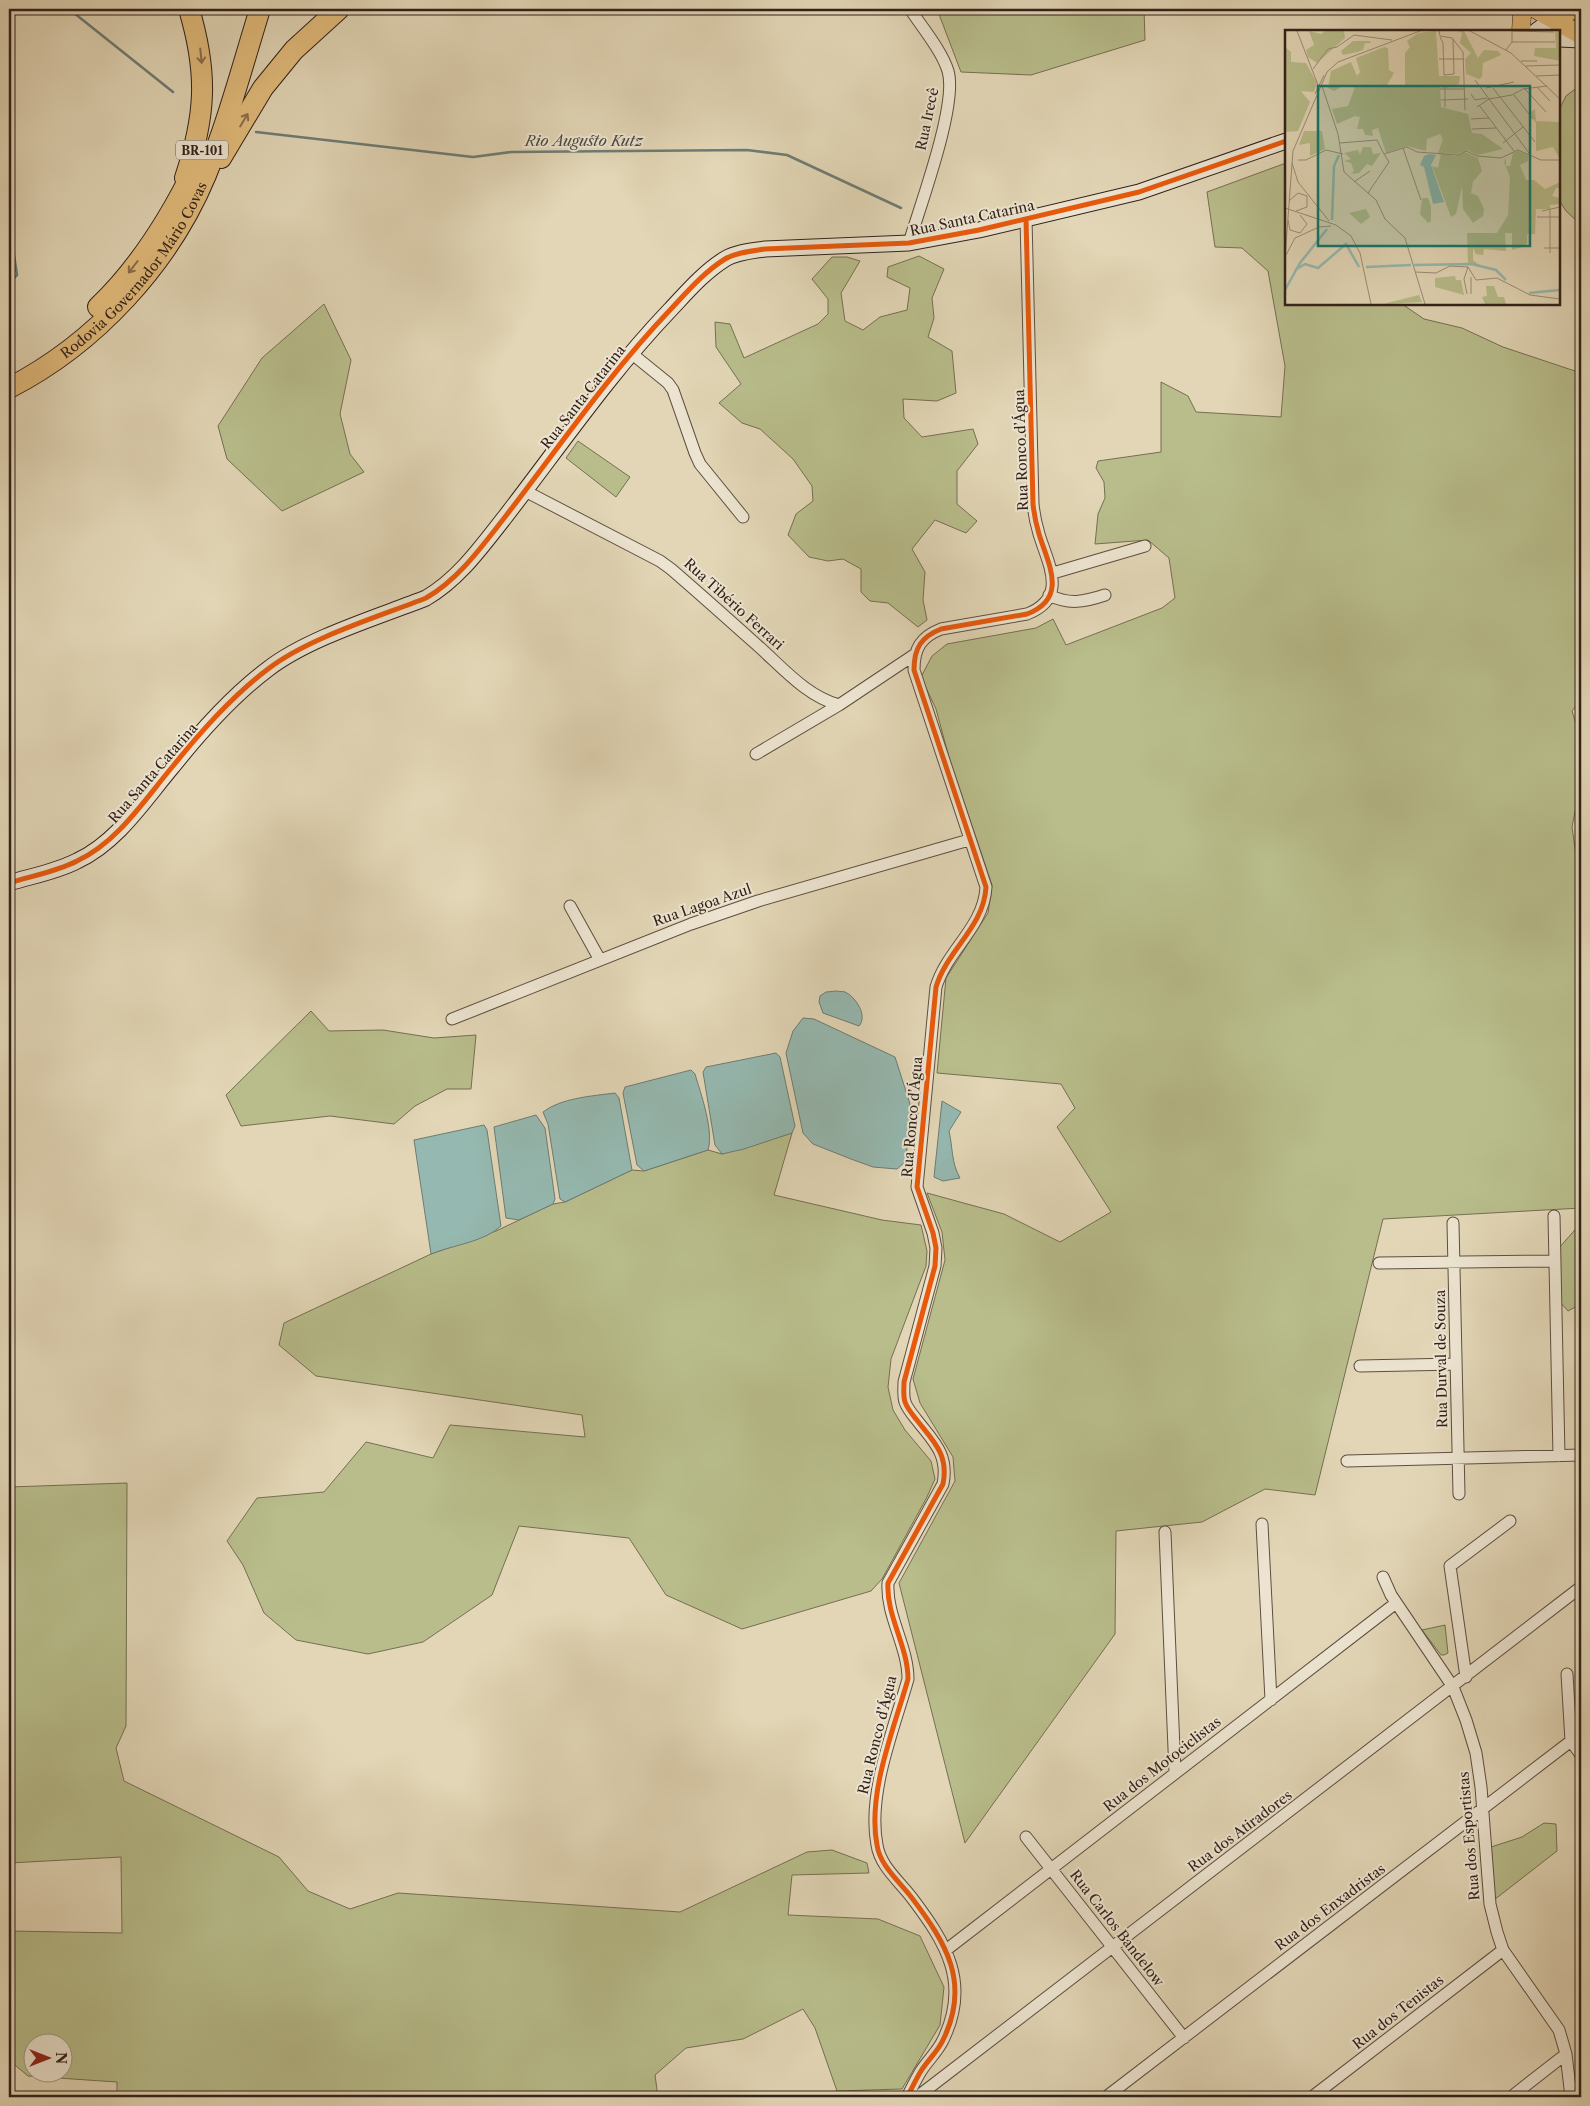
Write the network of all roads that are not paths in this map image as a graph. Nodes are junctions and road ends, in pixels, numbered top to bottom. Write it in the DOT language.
graph roads {
  1 [pos="189,9"];
  2 [pos="248,9"];
  3 [pos="260,9"];
  4 [pos="339,9"];
  5 [pos="910,9"];
  6 [pos="1520,9"];
  7 [pos="1535,9"];
  8 [pos="1575,9"];
  9 [pos="1581,10"];
  10 [pos="1552,19"];
  11 [pos="1521,30"];
  12 [pos="1537,30"];
  13 [pos="1581,31"];
  14 [pos="1581,35"];
  15 [pos="1560,39"];
  16 [pos="1581,40"];
  17 [pos="1285,140"];
  18 [pos="191,207"];
  19 [pos="1026,219"];
  20 [pos="162,228"];
  21 [pos="909,243"];
  22 [pos="631,353"];
  23 [pos="9,372"];
  24 [pos="9,388"];
  25 [pos="524,491"];
  26 [pos="743,517"];
  27 [pos="1145,546"];
  28 [pos="1053,573"];
  29 [pos="1049,595"];
  30 [pos="1105,595"];
  31 [pos="914,655"];
  32 [pos="839,705"];
  33 [pos="756,754"];
  34 [pos="970,840"];
  35 [pos="9,883"];
  36 [pos="570,906"];
  37 [pos="600,960"];
  38 [pos="452,1019"];
  39 [pos="1554,1216"];
  40 [pos="1453,1223"];
  41 [pos="1555,1261"];
  42 [pos="1454,1262"];
  43 [pos="1379,1263"];
  44 [pos="1456,1364"];
  45 [pos="1360,1366"];
  46 [pos="1581,1455"];
  47 [pos="1559,1456"];
  48 [pos="1458,1458"];
  49 [pos="1347,1461"];
  50 [pos="1459,1494"];
  51 [pos="1510,1520"];
  52 [pos="1262,1524"];
  53 [pos="1165,1532"];
  54 [pos="1383,1577"];
  55 [pos="1581,1587"];
  56 [pos="1396,1603"];
  57 [pos="1567,1674"];
  58 [pos="1466,1677"];
  59 [pos="1453,1687"];
  60 [pos="1271,1700"];
  61 [pos="1571,1741"];
  62 [pos="1581,1755"];
  63 [pos="1175,1773"];
  64 [pos="1483,1808"];
  65 [pos="1026,1837"];
  66 [pos="1051,1869"];
  67 [pos="1113,1947"];
  68 [pos="946,1950"];
  69 [pos="1503,1950"];
  70 [pos="1184,2038"];
  71 [pos="1566,2054"];
  72 [pos="907,2097"];
  73 [pos="917,2097"];
  74 [pos="1106,2097"];
  75 [pos="1312,2097"];
  76 [pos="1511,2097"];
  77 [pos="1571,2097"];
  1 -- 20 [label="highway, one-way"];
  2 -- 20 [label="highway, Rodovia Governador Mário Covas / BR-101"];
  3 -- 18 [label="highway, Rodovia Governador Mário Covas / BR-101"];
  18 -- 4 [label="highway, one-way"];
  5 -- 21 [label="street, Rua Irecê"];
  6 -- 11 [label="main road"];
  7 -- 10 [label="main road"];
  8 -- 10 [label="main road"];
  9 -- 13 [label="main road"];
  10 -- 12 [label="street"];
  10 -- 14 [label="main road"];
  15 -- 16 [label="street"];
  17 -- 19 [label="street, Rua Santa Catarina"];
  18 -- 24 [label="highway, Rodovia Governador Mário Covas / BR-101"];
  19 -- 21 [label="street, Rua Santa Catarina"];
  19 -- 28 [label="street, Rua Ronco d’Água"];
  20 -- 23 [label="highway, Rodovia Governador Mário Covas / BR-101, one-way"];
  21 -- 22 [label="street, Rua Santa Catarina"];
  22 -- 25 [label="street, Rua Santa Catarina"];
  22 -- 26 [label="street"];
  25 -- 32 [label="street, Rua Tibério Ferrari"];
  25 -- 35 [label="street, Rua Santa Catarina"];
  27 -- 28 [label="street"];
  28 -- 29 [label="street"];
  29 -- 30 [label="street"];
  29 -- 31 [label="street"];
  31 -- 32 [label="street"];
  31 -- 34 [label="street, Rua Ronco d’Água"];
  32 -- 33 [label="street"];
  34 -- 37 [label="street, Rua Lagoa Azul"];
  34 -- 68 [label="street, Rua Ronco d’Água"];
  36 -- 37 [label="street"];
  37 -- 38 [label="street, Rua Lagoa Azul"];
  39 -- 41 [label="street"];
  40 -- 42 [label="street, Rua Durval de Souza"];
  41 -- 42 [label="street"];
  41 -- 47 [label="street"];
  42 -- 43 [label="street"];
  42 -- 44 [label="street, Rua Durval de Souza"];
  44 -- 45 [label="street"];
  44 -- 48 [label="street, Rua Durval de Souza"];
  46 -- 47 [label="street"];
  47 -- 48 [label="street"];
  48 -- 49 [label="street"];
  48 -- 50 [label="street, Rua Durval de Souza"];
  51 -- 58 [label="street"];
  52 -- 60 [label="street"];
  53 -- 63 [label="street"];
  54 -- 56 [label="street, Rua dos Esportistas"];
  55 -- 58 [label="street, Rua dos Atiradores"];
  56 -- 59 [label="street, Rua dos Esportistas"];
  56 -- 60 [label="street, Rua dos Motociclistas"];
  57 -- 61 [label="street"];
  58 -- 59 [label="street, Rua dos Atiradores"];
  59 -- 64 [label="street, Rua dos Esportistas"];
  59 -- 67 [label="street, Rua dos Atiradores"];
  60 -- 63 [label="street, Rua dos Motociclistas"];
  61 -- 62 [label="street"];
  61 -- 64 [label="street, Rua dos Enxadristas"];
  63 -- 66 [label="street, Rua dos Motociclistas"];
  64 -- 69 [label="street, Rua dos Esportistas"];
  64 -- 70 [label="street, Rua dos Enxadristas"];
  65 -- 66 [label="street, Rua Carlos Bandelow"];
  66 -- 67 [label="street, Rua Carlos Bandelow"];
  66 -- 68 [label="street, Rua dos Motociclistas"];
  67 -- 70 [label="street, Rua Carlos Bandelow"];
  67 -- 73 [label="street, Rua dos Atiradores"];
  68 -- 72 [label="street, Rua Ronco d’Água"];
  69 -- 71 [label="street, Rua dos Esportistas"];
  69 -- 75 [label="street, Rua dos Tenistas"];
  70 -- 74 [label="street, Rua dos Enxadristas"];
  71 -- 76 [label="street"];
  71 -- 77 [label="street, Rua dos Esportistas"];
}
